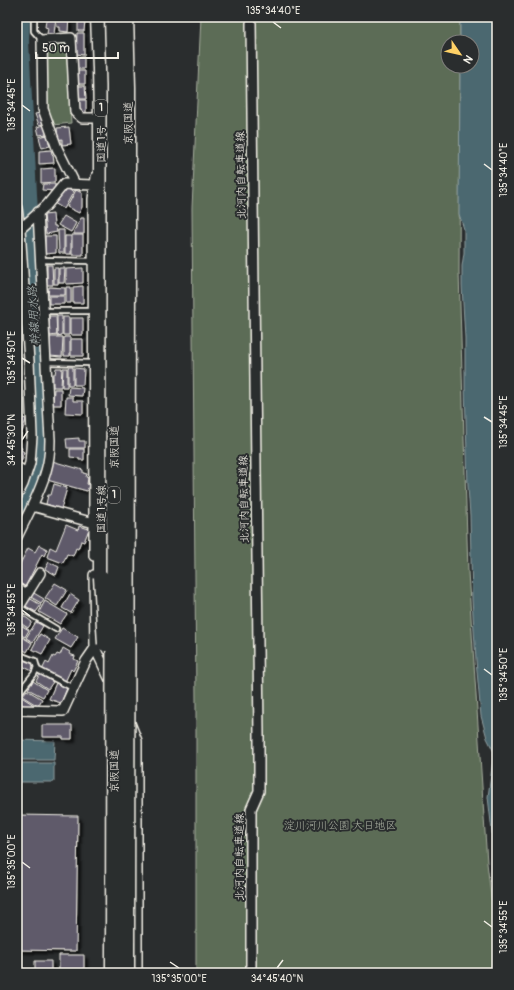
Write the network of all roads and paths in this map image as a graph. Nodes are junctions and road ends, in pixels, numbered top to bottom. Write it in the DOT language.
graph roads {
  1 [pos="34,17"];
  2 [pos="98,17"];
  3 [pos="112,17"];
  4 [pos="126,17"];
  5 [pos="251,23"];
  6 [pos="42,40"];
  7 [pos="101,118"];
  8 [pos="101,137"];
  9 [pos="75,184"];
  10 [pos="94,185"];
  11 [pos="101,199"];
  12 [pos="17,208"];
  13 [pos="37,213"];
  14 [pos="20,230"];
  15 [pos="41,260"];
  16 [pos="93,261"];
  17 [pos="44,311"];
  18 [pos="93,311"];
  19 [pos="46,362"];
  20 [pos="93,363"];
  21 [pos="17,467"];
  22 [pos="26,473"];
  23 [pos="17,496"];
  24 [pos="32,506"];
  25 [pos="94,523"];
  26 [pos="17,537"];
  27 [pos="40,573"];
  28 [pos="17,588"];
  29 [pos="27,594"];
  30 [pos="18,609"];
  31 [pos="56,629"];
  32 [pos="95,648"];
  33 [pos="17,654"];
  34 [pos="36,669"];
  35 [pos="73,688"];
  36 [pos="17,694"];
  37 [pos="17,710"];
  38 [pos="114,722"];
  39 [pos="113,973"];
  40 [pos="127,973"];
  41 [pos="137,973"];
  42 [pos="251,973"];
  1 -- 6 [label="lane"];
  2 -- 7 [label="highway, 国道1号 / 1"];
  3 -- 38 [label="highway, 京阪国道 / 1, bridge"];
  4 -- 40 [label="highway, 京阪国道 / 1, bridge"];
  5 -- 42 [label="street, 北河内自転車道線"];
  6 -- 7 [label="street"];
  6 -- 9 [label="street"];
  7 -- 8 [label="highway, 国道1号 / 1"];
  8 -- 10 [label="street"];
  8 -- 11 [label="highway, 国道1号 / 1"];
  9 -- 10 [label="street"];
  9 -- 13 [label="street"];
  10 -- 16 [label="street"];
  11 -- 38 [label="highway, 国道1号線 / 1, bridge"];
  12 -- 14 [label="street"];
  13 -- 14 [label="street"];
  13 -- 15 [label="street"];
  14 -- 22 [label="street"];
  15 -- 16 [label="lane"];
  15 -- 17 [label="street"];
  16 -- 18 [label="street"];
  17 -- 18 [label="lane"];
  17 -- 19 [label="street"];
  18 -- 20 [label="street"];
  19 -- 20 [label="lane"];
  19 -- 24 [label="street"];
  20 -- 25 [label="street"];
  21 -- 22 [label="street"];
  22 -- 23 [label="street"];
  24 -- 25 [label="street"];
  24 -- 26 [label="street"];
  25 -- 32 [label="street"];
  27 -- 29 [label="street"];
  28 -- 29 [label="street"];
  29 -- 30 [label="street"];
  30 -- 31 [label="lane"];
  32 -- 35 [label="street"];
  32 -- 41 [label="street"];
  33 -- 34 [label="lane"];
  34 -- 35 [label="lane"];
  34 -- 36 [label="lane"];
  35 -- 37 [label="street"];
  38 -- 39 [label="highway, 京阪国道 / 1, bridge"];
}
